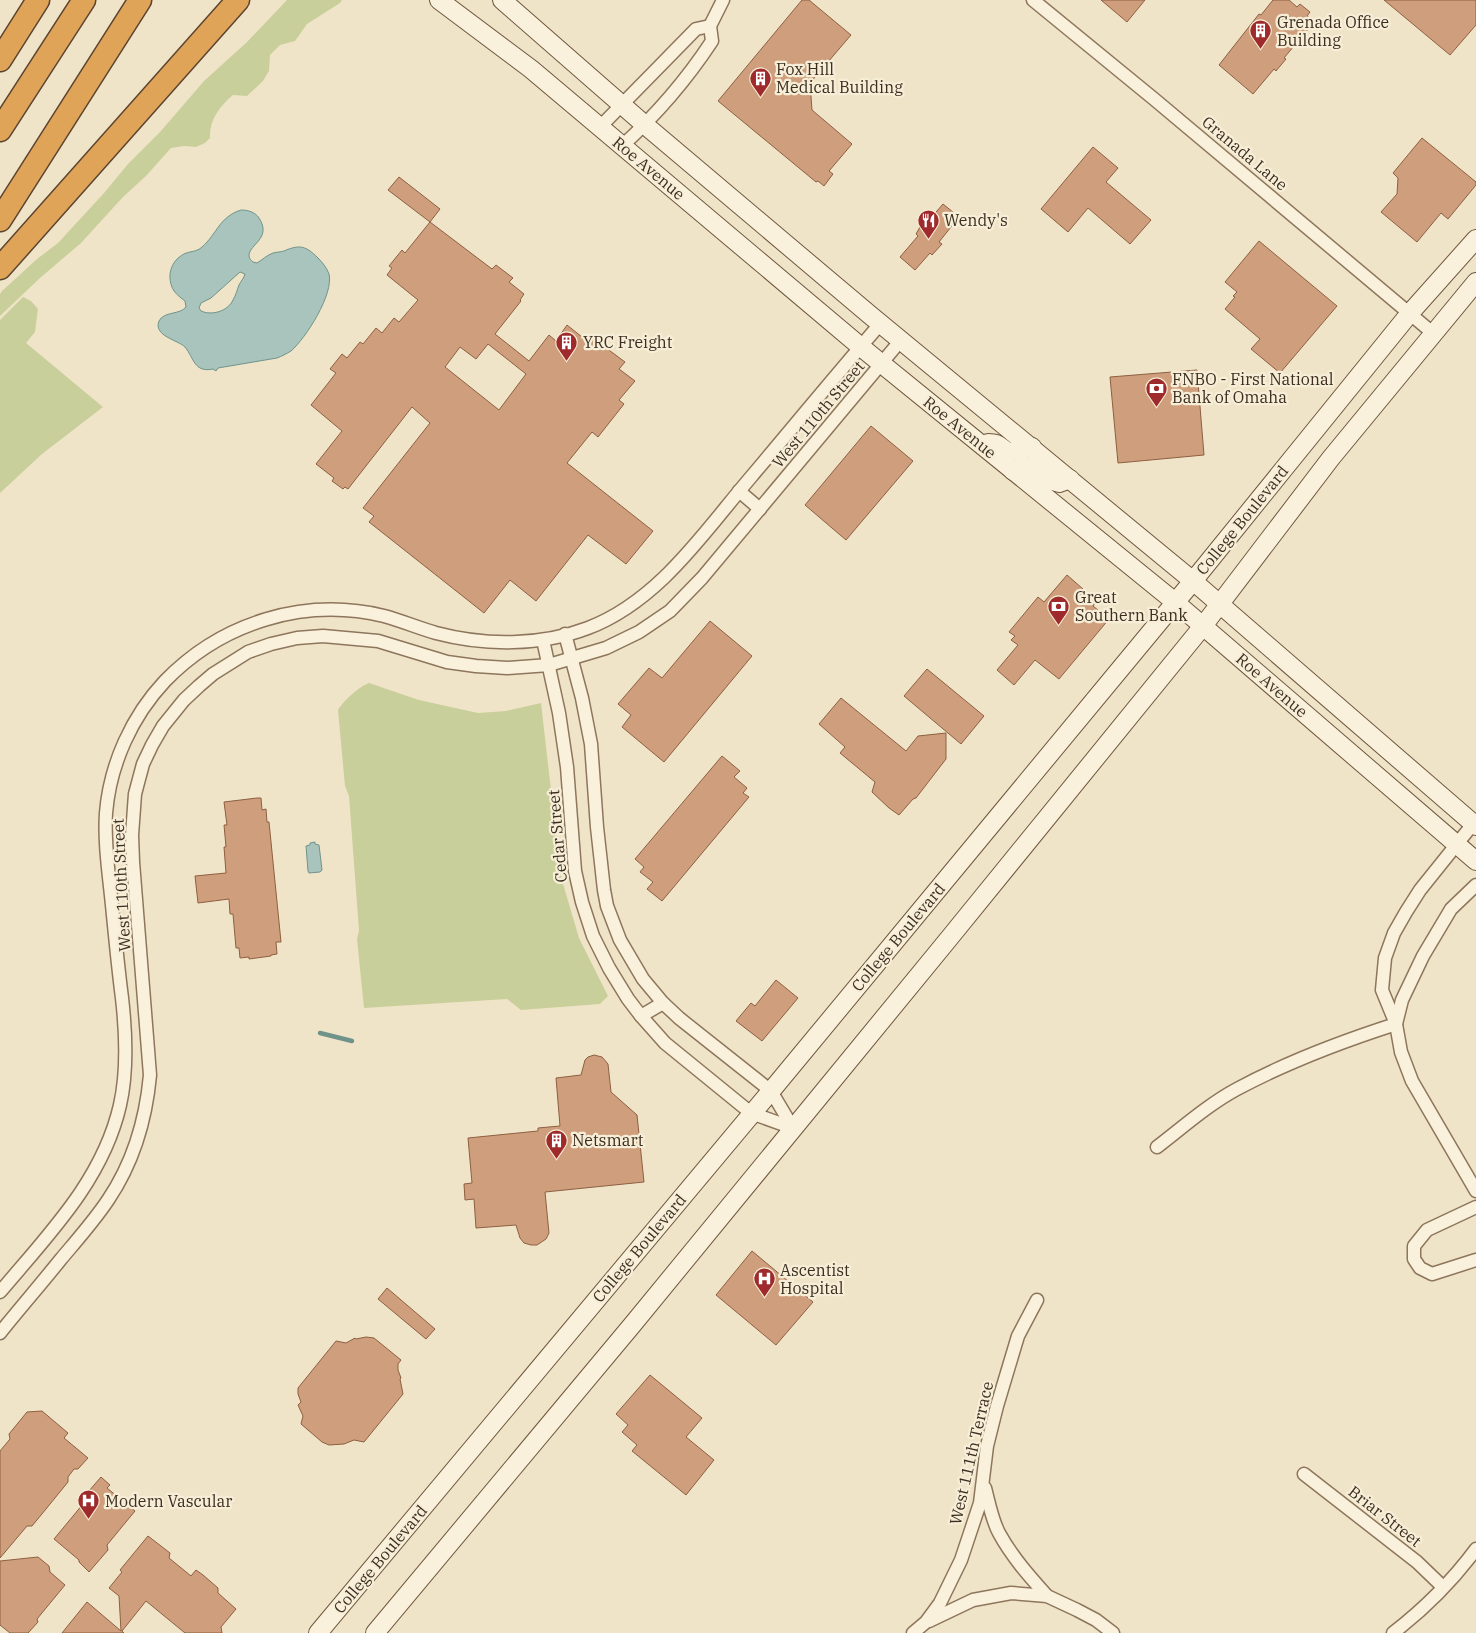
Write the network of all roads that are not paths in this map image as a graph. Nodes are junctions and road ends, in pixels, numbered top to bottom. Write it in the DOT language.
graph roads {
  1 [pos="38,0"];
  2 [pos="84,0"];
  3 [pos="140,0"];
  4 [pos="238,0"];
  5 [pos="439,0"];
  6 [pos="502,0"];
  7 [pos="723,0"];
  8 [pos="1033,0"];
  9 [pos="710,26"];
  10 [pos="0,60"];
  11 [pos="623,106"];
  12 [pos="645,125"];
  13 [pos="600,127"];
  14 [pos="0,130"];
  15 [pos="622,146"];
  16 [pos="0,220"];
  17 [pos="1476,239"];
  18 [pos="0,268"];
  19 [pos="1476,282"];
  20 [pos="1410,313"];
  21 [pos="881,323"];
  22 [pos="1434,334"];
  23 [pos="901,340"];
  24 [pos="861,347"];
  25 [pos="881,363"];
  26 [pos="978,442"];
  27 [pos="1032,447"];
  28 [pos="1013,471"];
  29 [pos="1070,478"];
  30 [pos="739,491"];
  31 [pos="760,509"];
  32 [pos="1192,581"];
  33 [pos="1175,602"];
  34 [pos="1220,604"];
  35 [pos="1203,626"];
  36 [pos="565,634"];
  37 [pos="543,640"];
  38 [pos="572,658"];
  39 [pos="549,665"];
  40 [pos="1475,825"];
  41 [pos="1458,845"];
  42 [pos="1476,861"];
  43 [pos="1476,885"];
  44 [pos="663,1003"];
  45 [pos="641,1016"];
  46 [pos="1396,1024"];
  47 [pos="771,1091"];
  48 [pos="751,1113"];
  49 [pos="793,1128"];
  50 [pos="1157,1147"];
  51 [pos="1476,1191"];
  52 [pos="1476,1207"];
  53 [pos="1476,1260"];
  54 [pos="0,1292"];
  55 [pos="1037,1300"];
  56 [pos="0,1333"];
  57 [pos="1304,1474"];
  58 [pos="984,1480"];
  59 [pos="1476,1549"];
  60 [pos="1443,1587"];
  61 [pos="1048,1596"];
  62 [pos="926,1622"];
  63 [pos="318,1633"];
  64 [pos="375,1633"];
  65 [pos="913,1633"];
  66 [pos="1113,1633"];
  67 [pos="1393,1633"];
  1 -- 10 [label="highway"];
  2 -- 14 [label="highway"];
  3 -- 16 [label="highway"];
  4 -- 18 [label="highway"];
  5 -- 13 [label="main road, Roe Avenue"];
  6 -- 11 [label="main road, Roe Avenue"];
  7 -- 9 [label="street"];
  8 -- 20 [label="street, Granada Lane"];
  9 -- 11 [label="street"];
  9 -- 12 [label="street"];
  11 -- 12 [label="main road, Roe Avenue"];
  11 -- 13 [label="street"];
  12 -- 15 [label="street"];
  12 -- 21 [label="main road, Roe Avenue"];
  13 -- 15 [label="main road, Roe Avenue"];
  15 -- 24 [label="main road, Roe Avenue"];
  17 -- 20 [label="main road, College Boulevard"];
  19 -- 22 [label="main road, College Boulevard"];
  20 -- 22 [label="street, Granada Lane"];
  20 -- 32 [label="main road, College Boulevard"];
  21 -- 23 [label="main road, Roe Avenue"];
  21 -- 24 [label="street, West 110th Street"];
  22 -- 34 [label="main road, College Boulevard"];
  23 -- 25 [label="street, West 110th Street"];
  23 -- 27 [label="main road, Roe Avenue"];
  24 -- 25 [label="main road, Roe Avenue"];
  24 -- 30 [label="street, West 110th Street"];
  25 -- 26 [label="main road, Roe Avenue"];
  25 -- 31 [label="street, West 110th Street"];
  26 -- 27 [label="main road"];
  26 -- 28 [label="main road, Roe Avenue"];
  27 -- 29 [label="main road, Roe Avenue"];
  28 -- 29 [label="main road"];
  28 -- 33 [label="main road, Roe Avenue"];
  29 -- 32 [label="main road, Roe Avenue"];
  30 -- 31 [label="street"];
  30 -- 36 [label="street, West 110th Street"];
  31 -- 38 [label="street, West 110th Street"];
  32 -- 33 [label="main road, College Boulevard"];
  32 -- 34 [label="main road, Roe Avenue"];
  33 -- 35 [label="main road, Roe Avenue"];
  33 -- 47 [label="main road, College Boulevard"];
  34 -- 35 [label="main road, College Boulevard"];
  34 -- 40 [label="main road, Roe Avenue"];
  35 -- 41 [label="main road, Roe Avenue"];
  35 -- 49 [label="main road, College Boulevard"];
  36 -- 37 [label="street, West 110th Street"];
  36 -- 38 [label="street"];
  37 -- 39 [label="street, Cedar Street"];
  37 -- 54 [label="street, West 110th Street"];
  38 -- 39 [label="street, West 110th Street"];
  38 -- 44 [label="street"];
  39 -- 45 [label="street, Cedar Street"];
  39 -- 56 [label="street, West 110th Street"];
  40 -- 41 [label="street"];
  41 -- 42 [label="main road, Roe Avenue"];
  41 -- 46 [label="street"];
  43 -- 46 [label="street"];
  44 -- 45 [label="street"];
  44 -- 47 [label="street"];
  45 -- 48 [label="street, Cedar Street"];
  46 -- 50 [label="street"];
  46 -- 51 [label="street"];
  47 -- 48 [label="main road, College Boulevard"];
  47 -- 49 [label="street"];
  48 -- 49 [label="street, Cedar Street"];
  48 -- 63 [label="main road, College Boulevard"];
  49 -- 64 [label="main road, College Boulevard"];
  52 -- 53 [label="street"];
  55 -- 58 [label="street, West 111th Terrace"];
  57 -- 60 [label="street, Briar Street"];
  58 -- 61 [label="street"];
  58 -- 62 [label="street, West 111th Terrace"];
  59 -- 60 [label="street"];
  60 -- 67 [label="street"];
  61 -- 62 [label="street"];
  61 -- 66 [label="street"];
  62 -- 65 [label="street, West 111th Terrace"];
}
